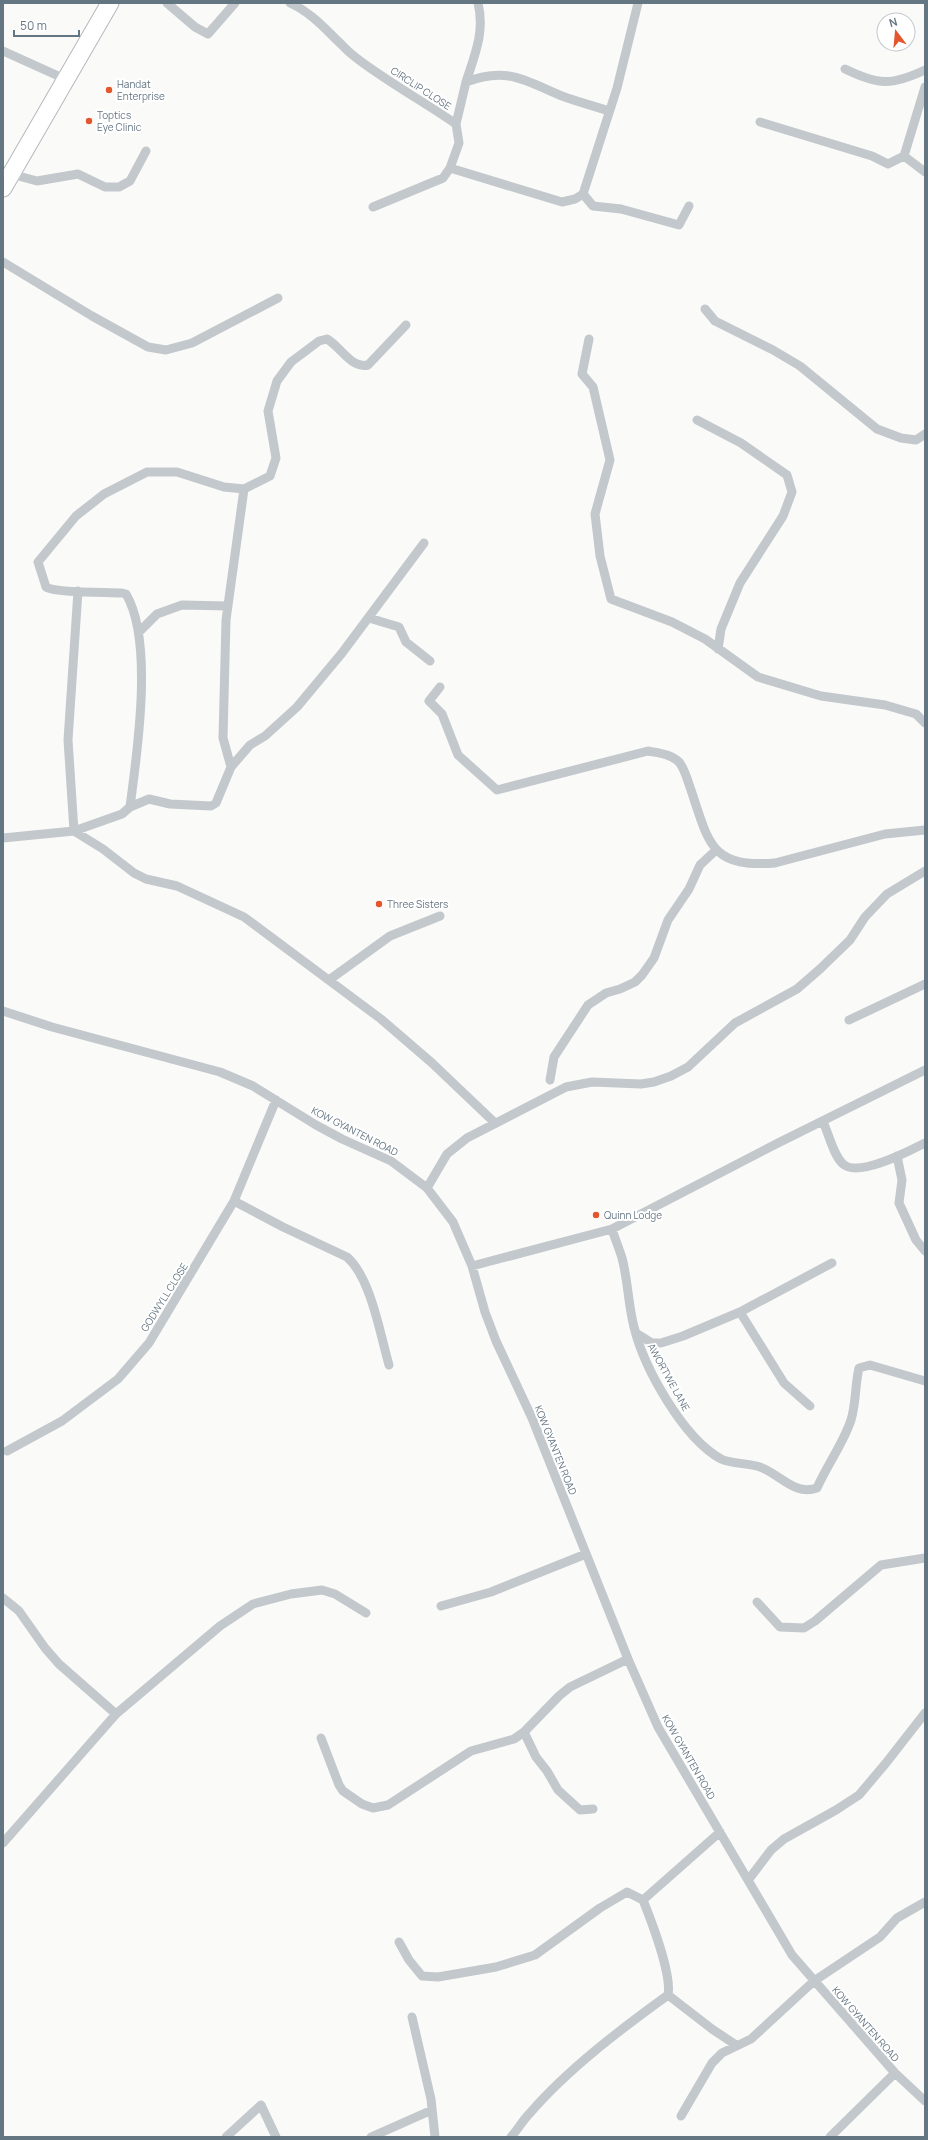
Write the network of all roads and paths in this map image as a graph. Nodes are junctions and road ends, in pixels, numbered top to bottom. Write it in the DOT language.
graph roads {
  1 [pos="110,3"];
  2 [pos="167,3"];
  3 [pos="235,3"];
  4 [pos="290,3"];
  5 [pos="478,3"];
  6 [pos="638,3"];
  7 [pos="3,51"];
  8 [pos="845,69"];
  9 [pos="925,70"];
  10 [pos="65,80"];
  11 [pos="466,82"];
  12 [pos="925,87"];
  13 [pos="609,111"];
  14 [pos="760,122"];
  15 [pos="456,124"];
  16 [pos="146,152"];
  17 [pos="904,156"];
  18 [pos="450,168"];
  19 [pos="925,172"];
  20 [pos="7,181"];
  21 [pos="583,194"];
  22 [pos="689,206"];
  23 [pos="373,207"];
  24 [pos="3,262"];
  25 [pos="278,298"];
  26 [pos="705,309"];
  27 [pos="406,325"];
  28 [pos="589,339"];
  29 [pos="697,420"];
  30 [pos="925,434"];
  31 [pos="244,489"];
  32 [pos="424,543"];
  33 [pos="78,591"];
  34 [pos="228,606"];
  35 [pos="369,618"];
  36 [pos="140,632"];
  37 [pos="718,649"];
  38 [pos="430,661"];
  39 [pos="440,687"];
  40 [pos="925,723"];
  41 [pos="231,767"];
  42 [pos="130,807"];
  43 [pos="925,830"];
  44 [pos="74,831"];
  45 [pos="3,838"];
  46 [pos="715,851"];
  47 [pos="925,871"];
  48 [pos="440,916"];
  49 [pos="329,980"];
  50 [pos="925,984"];
  51 [pos="3,1011"];
  52 [pos="849,1020"];
  53 [pos="925,1070"];
  54 [pos="550,1080"];
  55 [pos="276,1100"];
  56 [pos="823,1122"];
  57 [pos="495,1123"];
  58 [pos="925,1143"];
  59 [pos="897,1156"];
  60 [pos="427,1188"];
  61 [pos="234,1201"];
  62 [pos="612,1229"];
  63 [pos="925,1251"];
  64 [pos="832,1264"];
  65 [pos="472,1266"];
  66 [pos="740,1312"];
  67 [pos="636,1333"];
  68 [pos="389,1365"];
  69 [pos="925,1381"];
  70 [pos="810,1406"];
  71 [pos="7,1451"];
  72 [pos="586,1554"];
  73 [pos="925,1558"];
  74 [pos="3,1598"];
  75 [pos="757,1602"];
  76 [pos="441,1606"];
  77 [pos="366,1613"];
  78 [pos="628,1658"];
  79 [pos="925,1713"];
  80 [pos="116,1714"];
  81 [pos="524,1732"];
  82 [pos="321,1738"];
  83 [pos="593,1809"];
  84 [pos="720,1832"];
  85 [pos="3,1843"];
  86 [pos="749,1879"];
  87 [pos="643,1900"];
  88 [pos="925,1902"];
  89 [pos="399,1942"];
  90 [pos="814,1982"];
  91 [pos="668,1995"];
  92 [pos="412,2017"];
  93 [pos="736,2045"];
  94 [pos="895,2073"];
  95 [pos="925,2102"];
  96 [pos="432,2110"];
  97 [pos="681,2116"];
  98 [pos="226,2137"];
  99 [pos="276,2137"];
  100 [pos="371,2137"];
  101 [pos="435,2137"];
  102 [pos="511,2137"];
  103 [pos="830,2137"];
  1 -- 10 [label="highway"];
  2 -- 3 [label="street"];
  4 -- 15 [label="street, CIRCLIP CLOSE"];
  5 -- 11 [label="street"];
  6 -- 13 [label="street"];
  7 -- 10 [label="street"];
  8 -- 9 [label="street"];
  10 -- 20 [label="highway"];
  11 -- 13 [label="street"];
  11 -- 15 [label="street"];
  12 -- 17 [label="street"];
  13 -- 21 [label="street"];
  14 -- 17 [label="street"];
  15 -- 18 [label="street"];
  16 -- 20 [label="street"];
  17 -- 19 [label="street"];
  18 -- 21 [label="street"];
  18 -- 23 [label="street"];
  21 -- 22 [label="street"];
  24 -- 25 [label="street"];
  26 -- 30 [label="street"];
  27 -- 31 [label="street"];
  28 -- 37 [label="street"];
  29 -- 37 [label="street"];
  31 -- 33 [label="street"];
  31 -- 34 [label="street"];
  32 -- 35 [label="street"];
  33 -- 36 [label="street"];
  33 -- 44 [label="street"];
  34 -- 36 [label="street"];
  34 -- 41 [label="street"];
  35 -- 38 [label="street"];
  35 -- 41 [label="street"];
  36 -- 42 [label="street"];
  37 -- 40 [label="street"];
  39 -- 46 [label="street"];
  41 -- 42 [label="street"];
  42 -- 44 [label="street"];
  43 -- 46 [label="street"];
  44 -- 45 [label="street"];
  44 -- 49 [label="street"];
  46 -- 54 [label="street"];
  47 -- 57 [label="street"];
  48 -- 49 [label="street"];
  49 -- 57 [label="street"];
  50 -- 52 [label="street"];
  51 -- 55 [label="street, KOW GYANTEN ROAD"];
  53 -- 56 [label="street"];
  55 -- 60 [label="street, KOW GYANTEN ROAD"];
  55 -- 61 [label="street, GODWYLL CLOSE"];
  56 -- 59 [label="street"];
  56 -- 62 [label="street"];
  57 -- 60 [label="street"];
  58 -- 59 [label="street"];
  59 -- 63 [label="street"];
  60 -- 65 [label="street, KOW GYANTEN ROAD"];
  61 -- 68 [label="street"];
  61 -- 71 [label="street, GODWYLL CLOSE"];
  62 -- 65 [label="street"];
  62 -- 67 [label="street, AWORTWE LANE"];
  64 -- 66 [label="street"];
  65 -- 72 [label="street, KOW GYANTEN ROAD"];
  66 -- 67 [label="street"];
  66 -- 70 [label="street"];
  67 -- 69 [label="street, AWORTWE LANE"];
  72 -- 76 [label="street"];
  72 -- 78 [label="street, KOW GYANTEN ROAD"];
  73 -- 75 [label="street"];
  74 -- 80 [label="street"];
  77 -- 80 [label="street"];
  78 -- 81 [label="street"];
  78 -- 84 [label="street, KOW GYANTEN ROAD"];
  79 -- 86 [label="street"];
  80 -- 85 [label="street"];
  81 -- 82 [label="street"];
  81 -- 83 [label="street"];
  84 -- 86 [label="street, KOW GYANTEN ROAD"];
  84 -- 87 [label="street"];
  86 -- 90 [label="street, KOW GYANTEN ROAD"];
  87 -- 89 [label="street"];
  87 -- 91 [label="street"];
  88 -- 90 [label="street"];
  90 -- 93 [label="street"];
  90 -- 94 [label="street, KOW GYANTEN ROAD"];
  91 -- 93 [label="street"];
  91 -- 102 [label="street"];
  92 -- 96 [label="street"];
  93 -- 97 [label="street"];
  94 -- 95 [label="street, KOW GYANTEN ROAD"];
  94 -- 103 [label="street"];
  96 -- 100 [label="street"];
  96 -- 101 [label="street"];
  98 -- 99 [label="street"];
}
